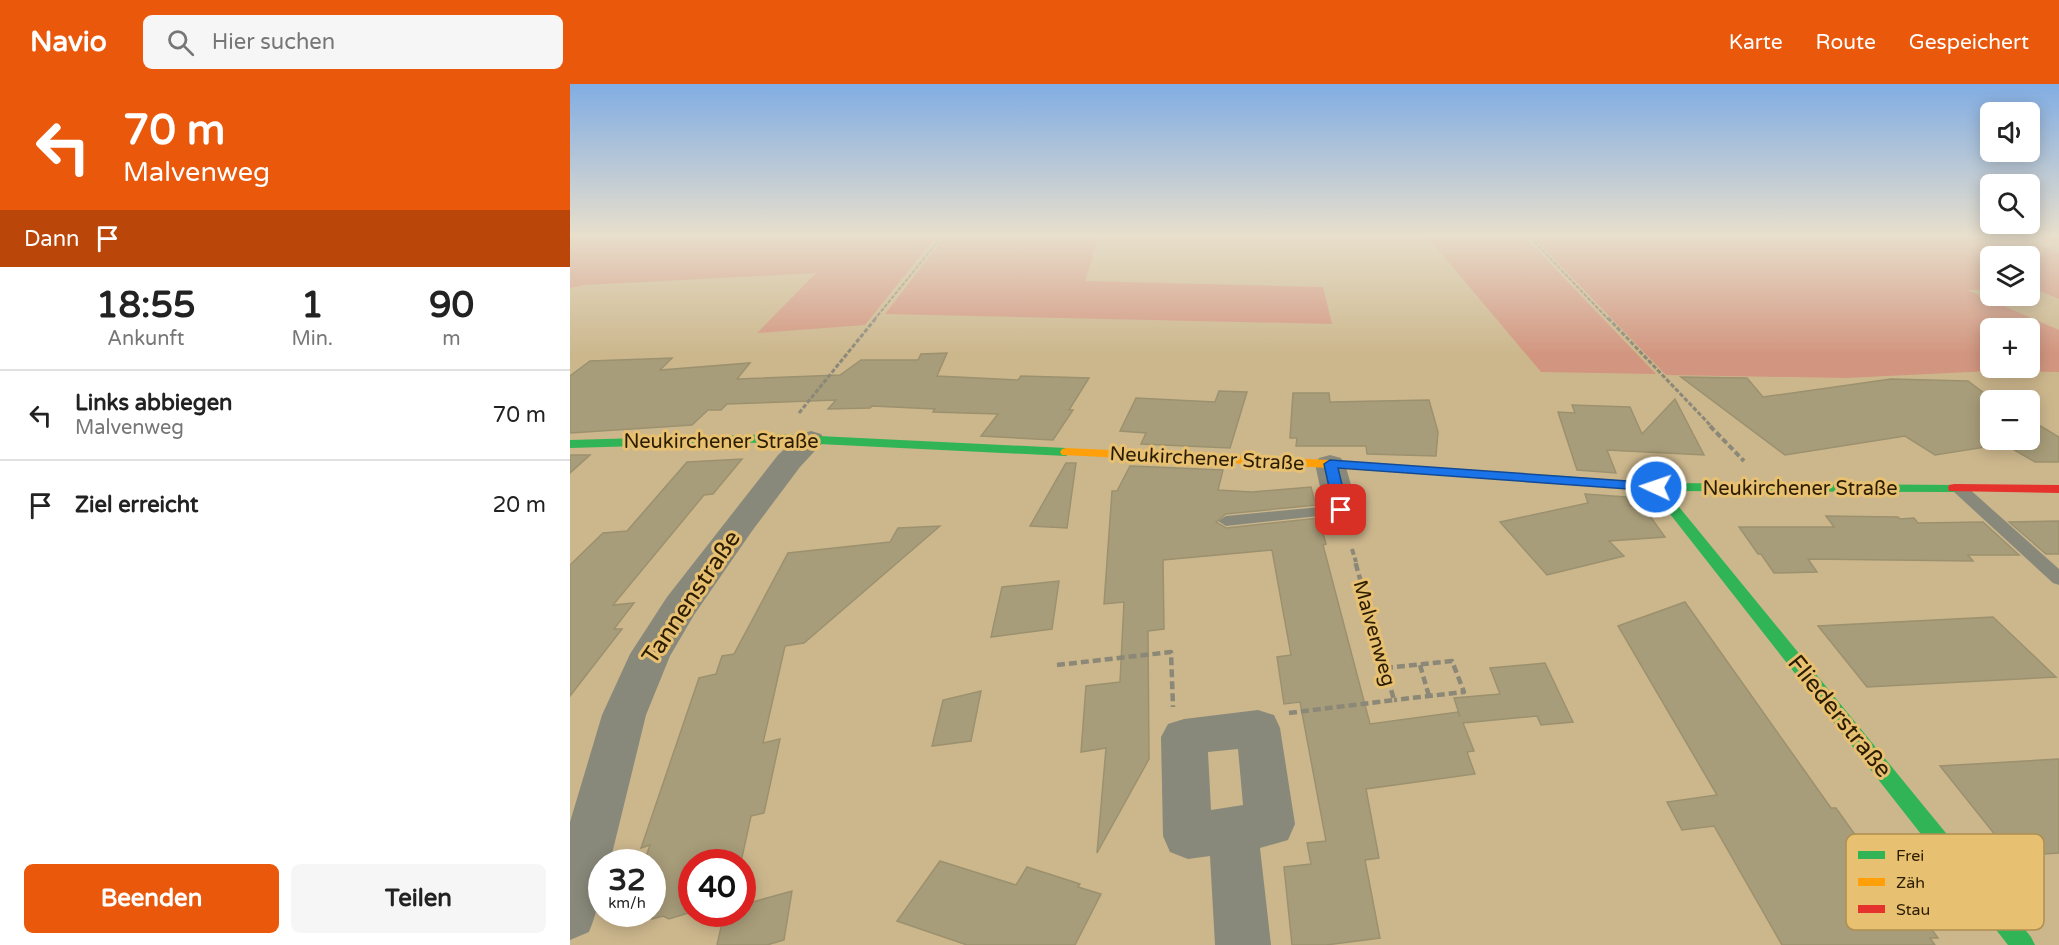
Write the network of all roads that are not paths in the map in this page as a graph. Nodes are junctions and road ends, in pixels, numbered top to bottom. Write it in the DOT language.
graph roads {
  1 [pos="794,439"];
  2 [pos="570,444"];
  3 [pos="1330,464"];
  4 [pos="1656,487"];
  5 [pos="1960,489"];
  6 [pos="2059,489"];
  7 [pos="1343,516"];
  8 [pos="1226,521"];
  9 [pos="2059,579"];
  10 [pos="1233,829"];
  11 [pos="1934,834"];
  12 [pos="570,913"];
  13 [pos="2011,930"];
  14 [pos="1243,945"];
  15 [pos="2023,945"];
  1 -- 2 [label="street, Neukirchener Straße"];
  1 -- 3 [label="street, Neukirchener Straße"];
  1 -- 12 [label="street, Tannenstraße"];
  3 -- 4 [label="street, Neukirchener Straße"];
  3 -- 7 [label="street"];
  4 -- 5 [label="street, Neukirchener Straße"];
  4 -- 11 [label="street, Fliederstraße"];
  5 -- 6 [label="street, Neukirchener Straße"];
  5 -- 9 [label="lane"];
  7 -- 8 [label="lane"];
  10 -- 10 [label="street"];
  10 -- 14 [label="street"];
  13 -- 15 [label="street, Fliederstraße"];
}
